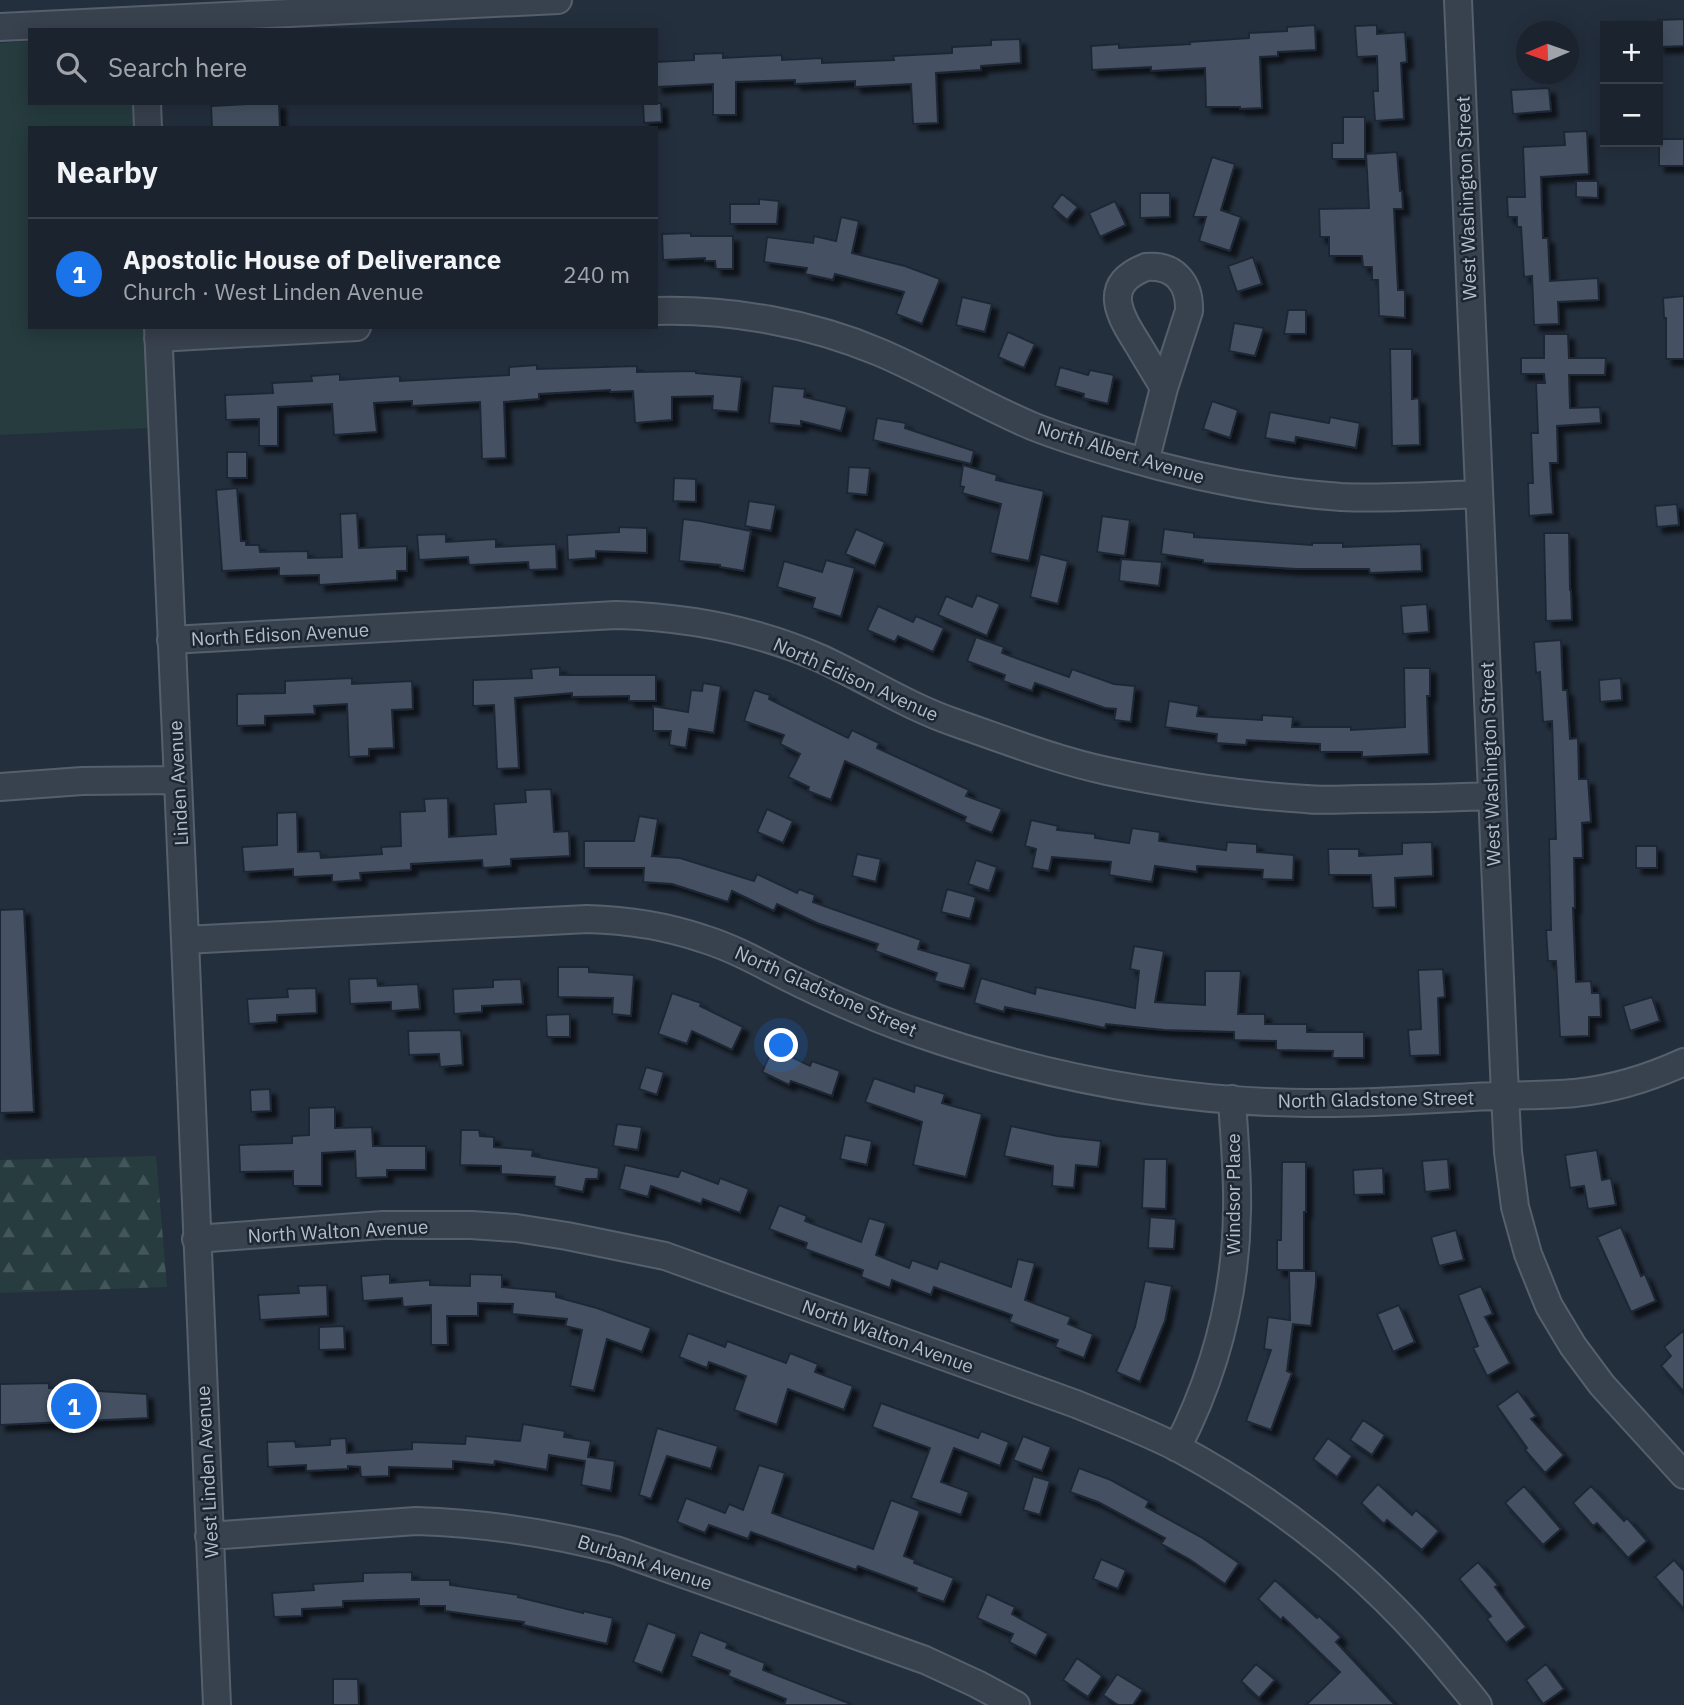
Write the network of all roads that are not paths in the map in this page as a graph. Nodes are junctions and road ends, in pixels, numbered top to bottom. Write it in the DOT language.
graph roads {
  1 [pos="558,0"];
  2 [pos="1458,0"];
  3 [pos="143,17"];
  4 [pos="0,27"];
  5 [pos="147,105"];
  6 [pos="148,126"];
  7 [pos="658,311"];
  8 [pos="291,329"];
  9 [pos="158,333"];
  10 [pos="1164,388"];
  11 [pos="1145,462"];
  12 [pos="1479,494"];
  13 [pos="171,640"];
  14 [pos="178,780"];
  15 [pos="0,787"];
  16 [pos="1492,796"];
  17 [pos="185,940"];
  18 [pos="1684,1062"];
  19 [pos="1504,1095"];
  20 [pos="1232,1099"];
  21 [pos="197,1239"];
  22 [pos="1177,1448"];
  23 [pos="1683,1472"];
  24 [pos="209,1535"];
  25 [pos="217,1705"];
  26 [pos="1016,1705"];
  27 [pos="1478,1705"];
  1 -- 3 [label="street"];
  2 -- 12 [label="street, West Washington Street"];
  3 -- 4 [label="street"];
  5 -- 6 [label="street"];
  7 -- 11 [label="street, North Albert Avenue"];
  8 -- 9 [label="street"];
  9 -- 13 [label="street, Linden Avenue"];
  10 -- 11 [label="street"];
  11 -- 12 [label="street, North Albert Avenue"];
  12 -- 16 [label="street, West Washington Street"];
  13 -- 14 [label="street, Linden Avenue"];
  13 -- 16 [label="street, North Edison Avenue"];
  14 -- 15 [label="street"];
  14 -- 17 [label="street, Linden Avenue"];
  16 -- 19 [label="street, West Washington Street"];
  17 -- 20 [label="street, North Gladstone Street"];
  17 -- 21 [label="street, Linden Avenue"];
  18 -- 19 [label="street, North Gladstone Street"];
  19 -- 20 [label="street, North Gladstone Street"];
  19 -- 23 [label="street, West Washington Street"];
  20 -- 22 [label="street, Windsor Place"];
  21 -- 22 [label="street, North Walton Avenue"];
  21 -- 24 [label="street, West Linden Avenue"];
  22 -- 27 [label="street, North Walton Avenue"];
  24 -- 25 [label="street, West Linden Avenue"];
  24 -- 26 [label="street, Burbank Avenue"];
}
